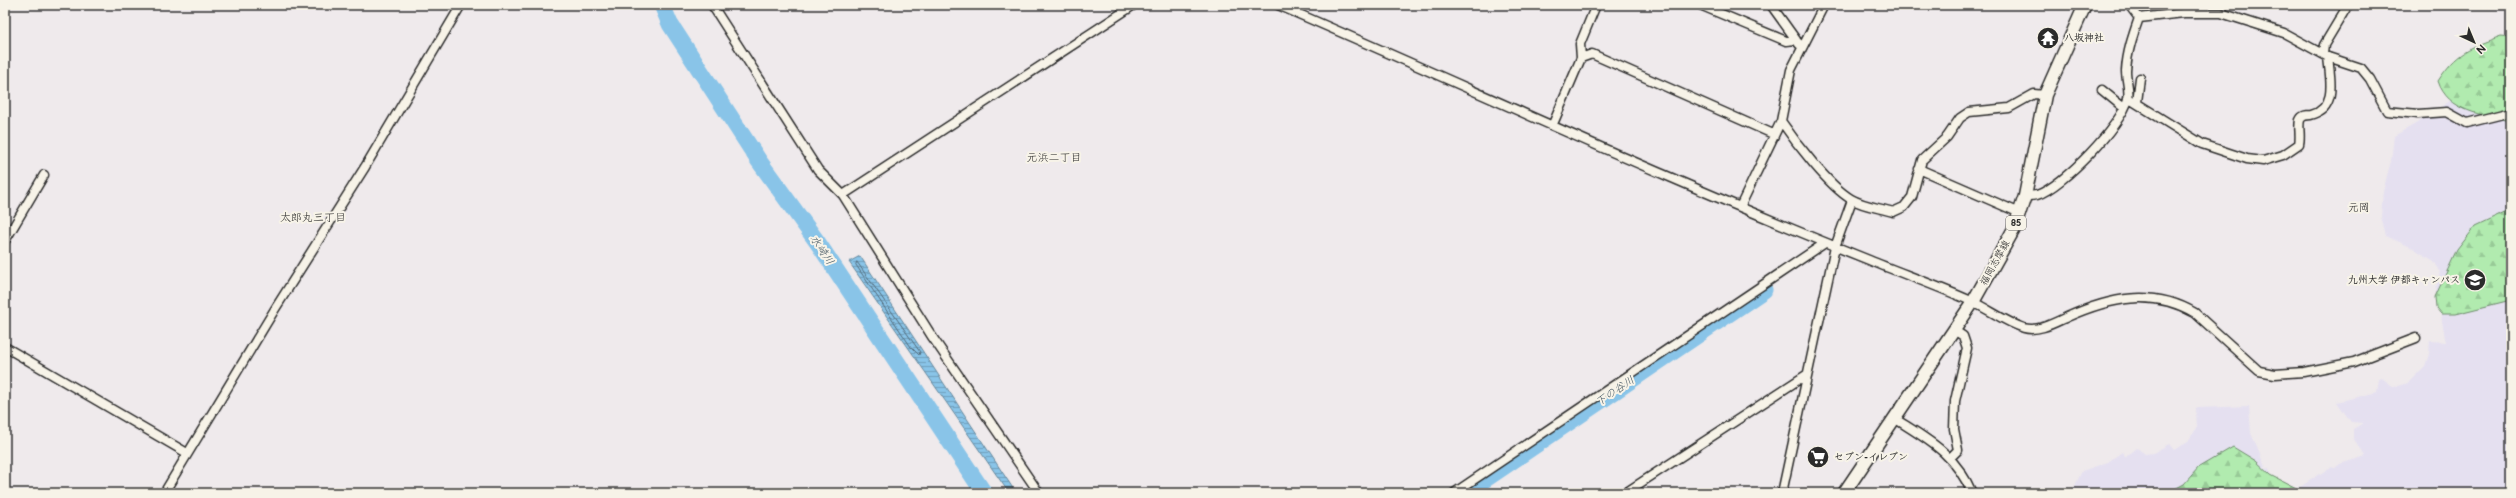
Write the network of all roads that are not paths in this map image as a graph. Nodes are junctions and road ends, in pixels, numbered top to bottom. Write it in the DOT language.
graph roads {
  1 [pos="460,5"];
  2 [pos="712,5"];
  3 [pos="1134,5"];
  4 [pos="1278,5"];
  5 [pos="1596,5"];
  6 [pos="1700,5"];
  7 [pos="1771,5"];
  8 [pos="1824,5"];
  9 [pos="2085,5"];
  10 [pos="2129,5"];
  11 [pos="2348,5"];
  12 [pos="2185,9"];
  13 [pos="2139,18"];
  14 [pos="1796,40"];
  15 [pos="1802,49"];
  16 [pos="2326,56"];
  17 [pos="1581,58"];
  18 [pos="2140,78"];
  19 [pos="2102,90"];
  20 [pos="2045,95"];
  21 [pos="2128,98"];
  22 [pos="2137,102"];
  23 [pos="2124,108"];
  24 [pos="2511,112"];
  25 [pos="1781,121"];
  26 [pos="1553,124"];
  27 [pos="1773,134"];
  28 [pos="1919,169"];
  29 [pos="44,175"];
  30 [pos="843,195"];
  31 [pos="2024,196"];
  32 [pos="1852,200"];
  33 [pos="1740,207"];
  34 [pos="2020,213"];
  35 [pos="5,241"];
  36 [pos="1825,243"];
  37 [pos="1835,247"];
  38 [pos="1973,302"];
  39 [pos="1954,330"];
  40 [pos="2416,338"];
  41 [pos="5,347"];
  42 [pos="1806,375"];
  43 [pos="1894,418"];
  44 [pos="187,453"];
  45 [pos="1951,457"];
  46 [pos="164,493"];
  47 [pos="1039,493"];
  48 [pos="1454,493"];
  49 [pos="1625,493"];
  50 [pos="1782,493"];
  51 [pos="1844,493"];
  52 [pos="1972,493"];
  1 -- 44 [label="street"];
  2 -- 30 [label="street"];
  3 -- 30 [label="street"];
  4 -- 26 [label="street"];
  5 -- 17 [label="street"];
  6 -- 14 [label="street"];
  7 -- 14 [label="street"];
  8 -- 15 [label="street"];
  9 -- 20 [label="main road, 福岡志摩線 / 85"];
  10 -- 13 [label="street"];
  11 -- 16 [label="street"];
  12 -- 13 [label="street"];
  12 -- 16 [label="street"];
  13 -- 21 [label="street"];
  14 -- 15 [label="street"];
  15 -- 25 [label="street"];
  16 -- 22 [label="street"];
  16 -- 24 [label="street"];
  17 -- 26 [label="street"];
  17 -- 27 [label="street"];
  18 -- 22 [label="street"];
  19 -- 23 [label="street"];
  20 -- 28 [label="street"];
  20 -- 31 [label="main road, 福岡志摩線 / 85"];
  21 -- 22 [label="street"];
  21 -- 23 [label="street"];
  23 -- 31 [label="street"];
  25 -- 27 [label="street"];
  25 -- 32 [label="street"];
  26 -- 33 [label="street"];
  27 -- 33 [label="street"];
  28 -- 32 [label="street"];
  28 -- 34 [label="street"];
  29 -- 35 [label="street"];
  30 -- 47 [label="street"];
  31 -- 34 [label="main road, 福岡志摩線 / 85"];
  32 -- 37 [label="street"];
  33 -- 36 [label="street"];
  34 -- 38 [label="main road, 福岡志摩線 / 85"];
  36 -- 37 [label="street"];
  36 -- 48 [label="street"];
  37 -- 38 [label="street"];
  37 -- 42 [label="street"];
  38 -- 39 [label="main road, 福岡志摩線 / 85"];
  38 -- 40 [label="street"];
  39 -- 43 [label="main road, 福岡志摩線 / 85"];
  39 -- 45 [label="street"];
  41 -- 44 [label="street"];
  42 -- 49 [label="street"];
  42 -- 50 [label="street"];
  43 -- 45 [label="street"];
  43 -- 51 [label="main road, 福岡志摩線 / 85"];
  44 -- 46 [label="street"];
  45 -- 52 [label="street"];
}
